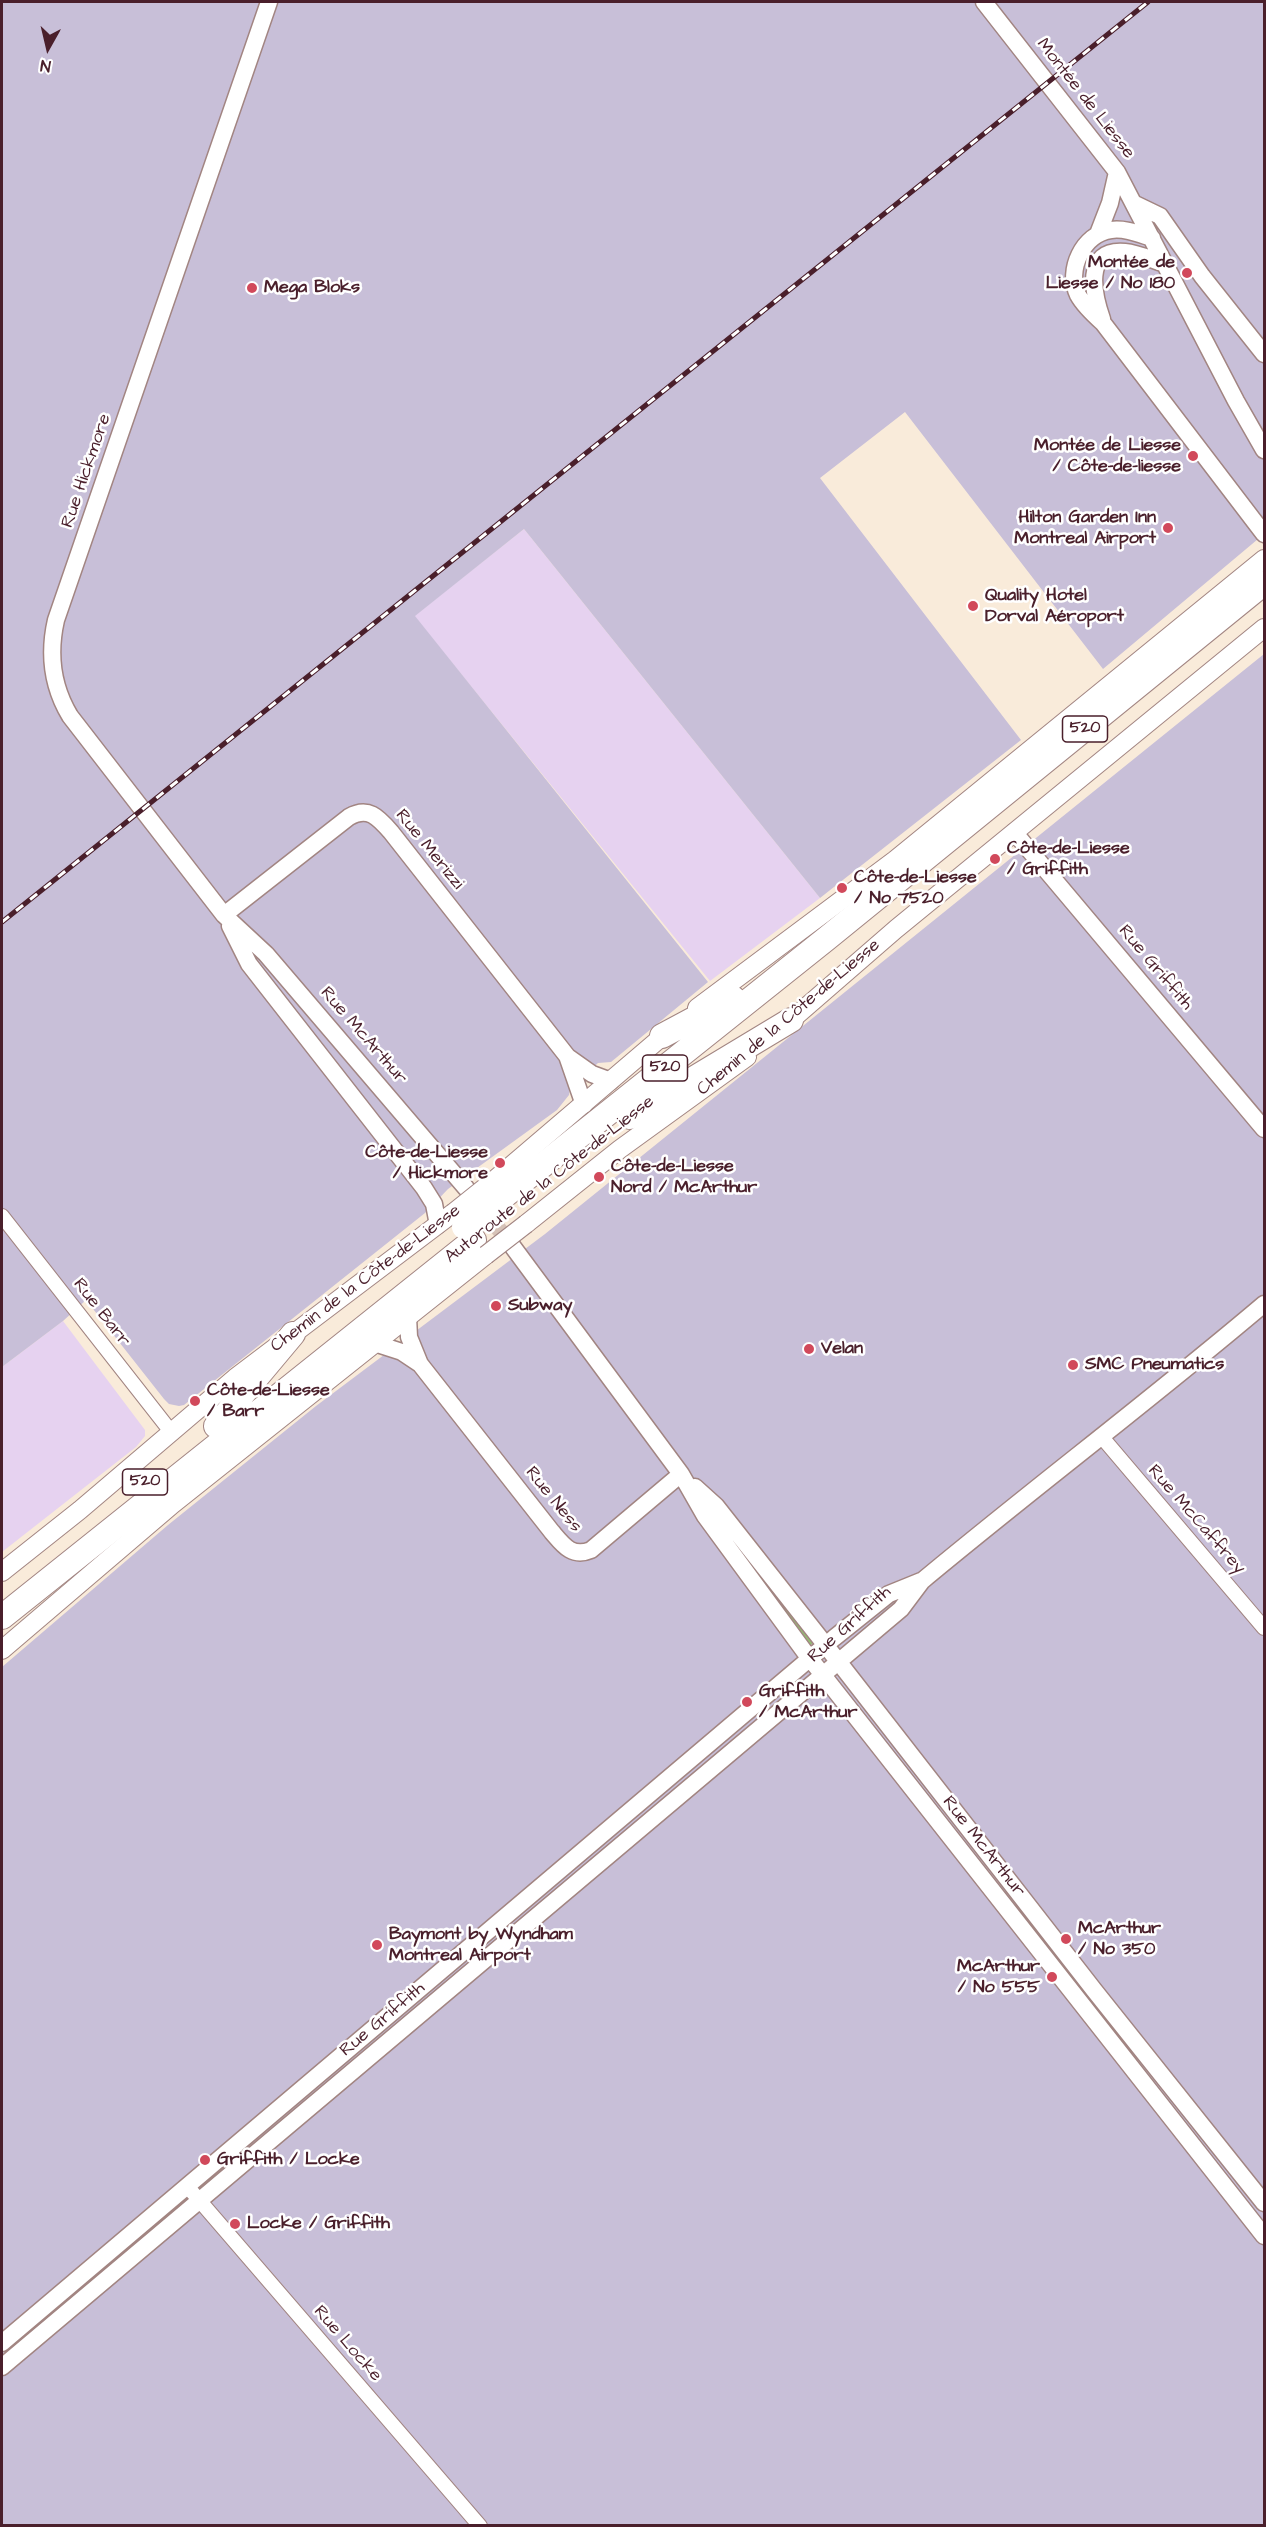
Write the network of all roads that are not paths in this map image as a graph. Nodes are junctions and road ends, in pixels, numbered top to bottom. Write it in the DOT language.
graph roads {
  1 [pos="269,2"];
  2 [pos="984,2"];
  3 [pos="1117,172"];
  4 [pos="1133,203"];
  5 [pos="1098,234"];
  6 [pos="1152,238"];
  7 [pos="1165,264"];
  8 [pos="1103,323"];
  9 [pos="1264,354"];
  10 [pos="1264,450"];
  11 [pos="1264,534"];
  12 [pos="1264,559"];
  13 [pos="1264,583"];
  14 [pos="1264,603"];
  15 [pos="1264,628"];
  16 [pos="1014,832"];
  17 [pos="224,915"];
  18 [pos="826,939"];
  19 [pos="791,1020"];
  20 [pos="662,1036"];
  21 [pos="567,1056"];
  22 [pos="611,1081"];
  23 [pos="584,1105"];
  24 [pos="630,1117"];
  25 [pos="1264,1129"];
  26 [pos="466,1188"];
  27 [pos="509,1202"];
  28 [pos="2,1216"];
  29 [pos="438,1225"];
  30 [pos="469,1234"];
  31 [pos="513,1247"];
  32 [pos="1264,1304"];
  33 [pos="408,1317"];
  34 [pos="293,1334"];
  35 [pos="374,1343"];
  36 [pos="420,1364"];
  37 [pos="216,1426"];
  38 [pos="172,1433"];
  39 [pos="1101,1436"];
  40 [pos="681,1474"];
  41 [pos="2,1572"];
  42 [pos="922,1581"];
  43 [pos="2,1597"];
  44 [pos="2,1617"];
  45 [pos="1264,1628"];
  46 [pos="826,1645"];
  47 [pos="2,1650"];
  48 [pos="810,1659"];
  49 [pos="838,1661"];
  50 [pos="823,1675"];
  51 [pos="392,2012"];
  52 [pos="405,2026"];
  53 [pos="330,2066"];
  54 [pos="341,2080"];
  55 [pos="188,2186"];
  56 [pos="200,2199"];
  57 [pos="1264,2203"];
  58 [pos="1264,2236"];
  59 [pos="2,2343"];
  60 [pos="2,2367"];
  61 [pos="480,2526"];
  1 -- 17 [label="street, Rue Hickmore"];
  2 -- 3 [label="street, Montée de Liesse"];
  3 -- 4 [label="street, Montée de Liesse"];
  3 -- 5 [label="street"];
  4 -- 6 [label="street, Montée de Liesse"];
  4 -- 9 [label="street"];
  5 -- 6 [label="street"];
  5 -- 8 [label="street"];
  6 -- 7 [label="street, Montée de Liesse"];
  7 -- 8 [label="street"];
  7 -- 10 [label="street, Montée de Liesse"];
  8 -- 11 [label="street"];
  12 -- 20 [label="main road, Chemin de la Côte-de-Liesse"];
  13 -- 18 [label="highway, Autoroute de la Côte-de-Liesse / 520"];
  14 -- 24 [label="highway, Autoroute de la Côte-de-Liesse / 520"];
  15 -- 16 [label="main road, Chemin de la Côte-de-Liesse"];
  16 -- 19 [label="main road, Chemin de la Côte-de-Liesse"];
  16 -- 25 [label="street, Rue Griffith"];
  17 -- 21 [label="street, Rue Merizzi"];
  17 -- 26 [label="street, Rue McArthur"];
  17 -- 29 [label="street"];
  18 -- 20 [label="highway"];
  18 -- 27 [label="highway, Autoroute de la Côte-de-Liesse / 520"];
  19 -- 24 [label="highway"];
  19 -- 27 [label="main road, Chemin de la Côte-de-Liesse"];
  20 -- 22 [label="main road, Chemin de la Côte-de-Liesse"];
  21 -- 22 [label="street, Rue Merizzi"];
  21 -- 23 [label="street, Rue Merizzi"];
  22 -- 23 [label="main road, Chemin de la Côte-de-Liesse"];
  23 -- 27 [label="main road, Chemin de la Côte-de-Liesse"];
  24 -- 27 [label="highway, Autoroute de la Côte-de-Liesse / 520"];
  27 -- 30 [label="highway, Autoroute de la Côte-de-Liesse / 520"];
  27 -- 30 [label="main road, Chemin de la Côte-de-Liesse, bridge"];
  28 -- 38 [label="street, Rue Barr"];
  29 -- 30 [label="main road, Chemin de la Côte-de-Liesse"];
  29 -- 34 [label="main road, Chemin de la Côte-de-Liesse"];
  30 -- 33 [label="main road, Chemin de la Côte-de-Liesse"];
  30 -- 37 [label="highway, Autoroute de la Côte-de-Liesse / 520"];
  30 -- 44 [label="highway, Autoroute de la Côte-de-Liesse / 520"];
  31 -- 40 [label="street, Rue McArthur"];
  32 -- 39 [label="street, Rue Griffith"];
  33 -- 35 [label="main road, Chemin de la Côte-de-Liesse"];
  33 -- 36 [label="street, Rue Ness"];
  34 -- 37 [label="highway"];
  34 -- 38 [label="main road, Chemin de la Côte-de-Liesse"];
  35 -- 36 [label="street, Rue Ness"];
  35 -- 47 [label="main road, Chemin de la Côte-de-Liesse"];
  36 -- 40 [label="street, Rue Ness"];
  37 -- 43 [label="highway, Autoroute de la Côte-de-Liesse / 520"];
  38 -- 41 [label="main road, Chemin de la Côte-de-Liesse"];
  39 -- 42 [label="street, Rue Griffith"];
  39 -- 45 [label="street, Rue McCaffrey"];
  40 -- 46 [label="street, Rue McArthur"];
  40 -- 48 [label="street, Rue McArthur"];
  42 -- 46 [label="street, Rue Griffith"];
  42 -- 49 [label="street, Rue Griffith"];
  46 -- 48 [label="street, Rue Griffith"];
  46 -- 49 [label="street, Rue McArthur"];
  48 -- 50 [label="street, Rue McArthur"];
  48 -- 51 [label="street, Rue Griffith"];
  49 -- 50 [label="street, Rue Griffith"];
  49 -- 57 [label="street, Rue McArthur"];
  50 -- 52 [label="street, Rue Griffith"];
  50 -- 58 [label="street, Rue McArthur"];
  51 -- 52 [label="street"];
  51 -- 53 [label="street, Rue Griffith"];
  52 -- 54 [label="street, Rue Griffith"];
  53 -- 54 [label="street"];
  53 -- 55 [label="street, Rue Griffith"];
  54 -- 56 [label="street, Rue Griffith"];
  55 -- 56 [label="street, Rue Locke"];
  55 -- 59 [label="street, Rue Griffith"];
  56 -- 60 [label="street, Rue Griffith"];
  56 -- 61 [label="street, Rue Locke"];
}
